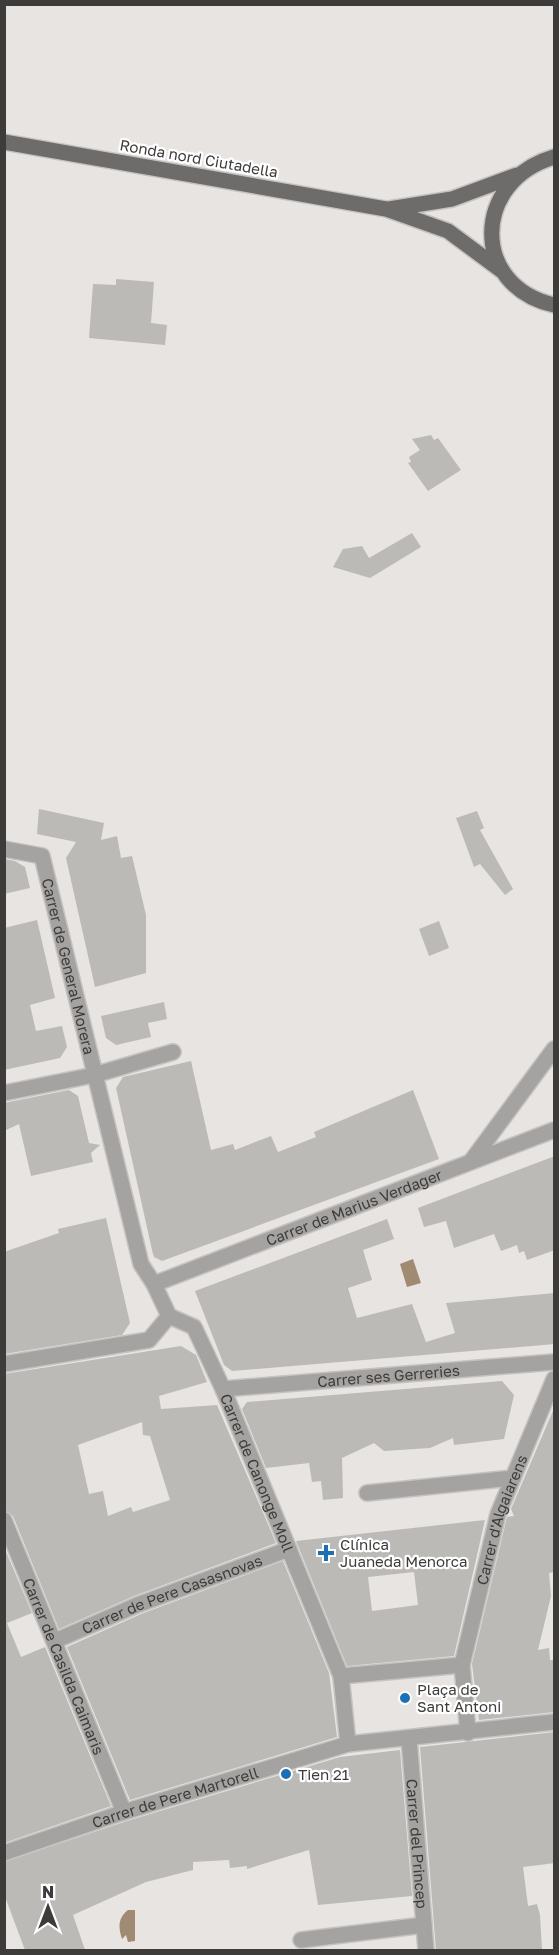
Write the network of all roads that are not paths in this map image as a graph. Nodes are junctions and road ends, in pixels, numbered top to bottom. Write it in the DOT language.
graph roads {
  1 [pos="4,142"];
  2 [pos="555,157"];
  3 [pos="517,175"];
  4 [pos="386,209"];
  5 [pos="502,270"];
  6 [pos="555,305"];
  7 [pos="4,849"];
  8 [pos="555,1049"];
  9 [pos="173,1052"];
  10 [pos="94,1075"];
  11 [pos="4,1093"];
  12 [pos="555,1130"];
  13 [pos="472,1160"];
  14 [pos="154,1284"];
  15 [pos="168,1317"];
  16 [pos="555,1362"];
  17 [pos="4,1364"];
  18 [pos="555,1379"];
  19 [pos="223,1389"];
  20 [pos="513,1478"];
  21 [pos="367,1493"];
  22 [pos="4,1520"];
  23 [pos="289,1549"];
  24 [pos="55,1641"];
  25 [pos="462,1665"];
  26 [pos="341,1676"];
  27 [pos="555,1722"];
  28 [pos="468,1733"];
  29 [pos="409,1738"];
  30 [pos="348,1744"];
  31 [pos="124,1812"];
  32 [pos="4,1853"];
  33 [pos="424,1925"];
  34 [pos="301,1940"];
  35 [pos="426,1950"];
  1 -- 4 [label="main road, Ronda nord Ciutadella"];
  2 -- 3 [label="main road"];
  3 -- 4 [label="main road"];
  3 -- 5 [label="main road"];
  4 -- 5 [label="main road"];
  5 -- 6 [label="main road"];
  7 -- 10 [label="street, Carrer de General Morera"];
  8 -- 13 [label="street"];
  9 -- 10 [label="street, Carrer de General Morera"];
  10 -- 11 [label="street, Carrer de General Morera"];
  10 -- 14 [label="street, Carrer de General Morera"];
  12 -- 13 [label="street, Carrer de Marius Verdager"];
  13 -- 14 [label="street, Carrer de Marius Verdager"];
  14 -- 15 [label="street"];
  15 -- 17 [label="street"];
  15 -- 19 [label="street, Carrer de Canonge Moll"];
  16 -- 19 [label="street, Carrer ses Gerreries"];
  18 -- 20 [label="street, Carrer d'Algaiarens"];
  19 -- 23 [label="street, Carrer de Canonge Moll"];
  20 -- 21 [label="street"];
  20 -- 25 [label="street, Carrer d'Algaiarens"];
  22 -- 24 [label="street, Carrer de Casilda Caimaris"];
  23 -- 24 [label="street, Carrer de Pere Casasnovas"];
  23 -- 26 [label="street, Carrer de Canonge Moll"];
  24 -- 31 [label="street, Carrer de Casilda Caimaris"];
  25 -- 26 [label="street"];
  25 -- 28 [label="street"];
  26 -- 30 [label="street"];
  27 -- 28 [label="street"];
  28 -- 29 [label="street"];
  29 -- 30 [label="street"];
  29 -- 33 [label="street, Carrer del Princep"];
  30 -- 31 [label="street, Carrer de Pere Martorell"];
  31 -- 32 [label="street, Carrer de Pere Martorell"];
  33 -- 34 [label="street"];
  33 -- 35 [label="street, Carrer del Princep"];
}
